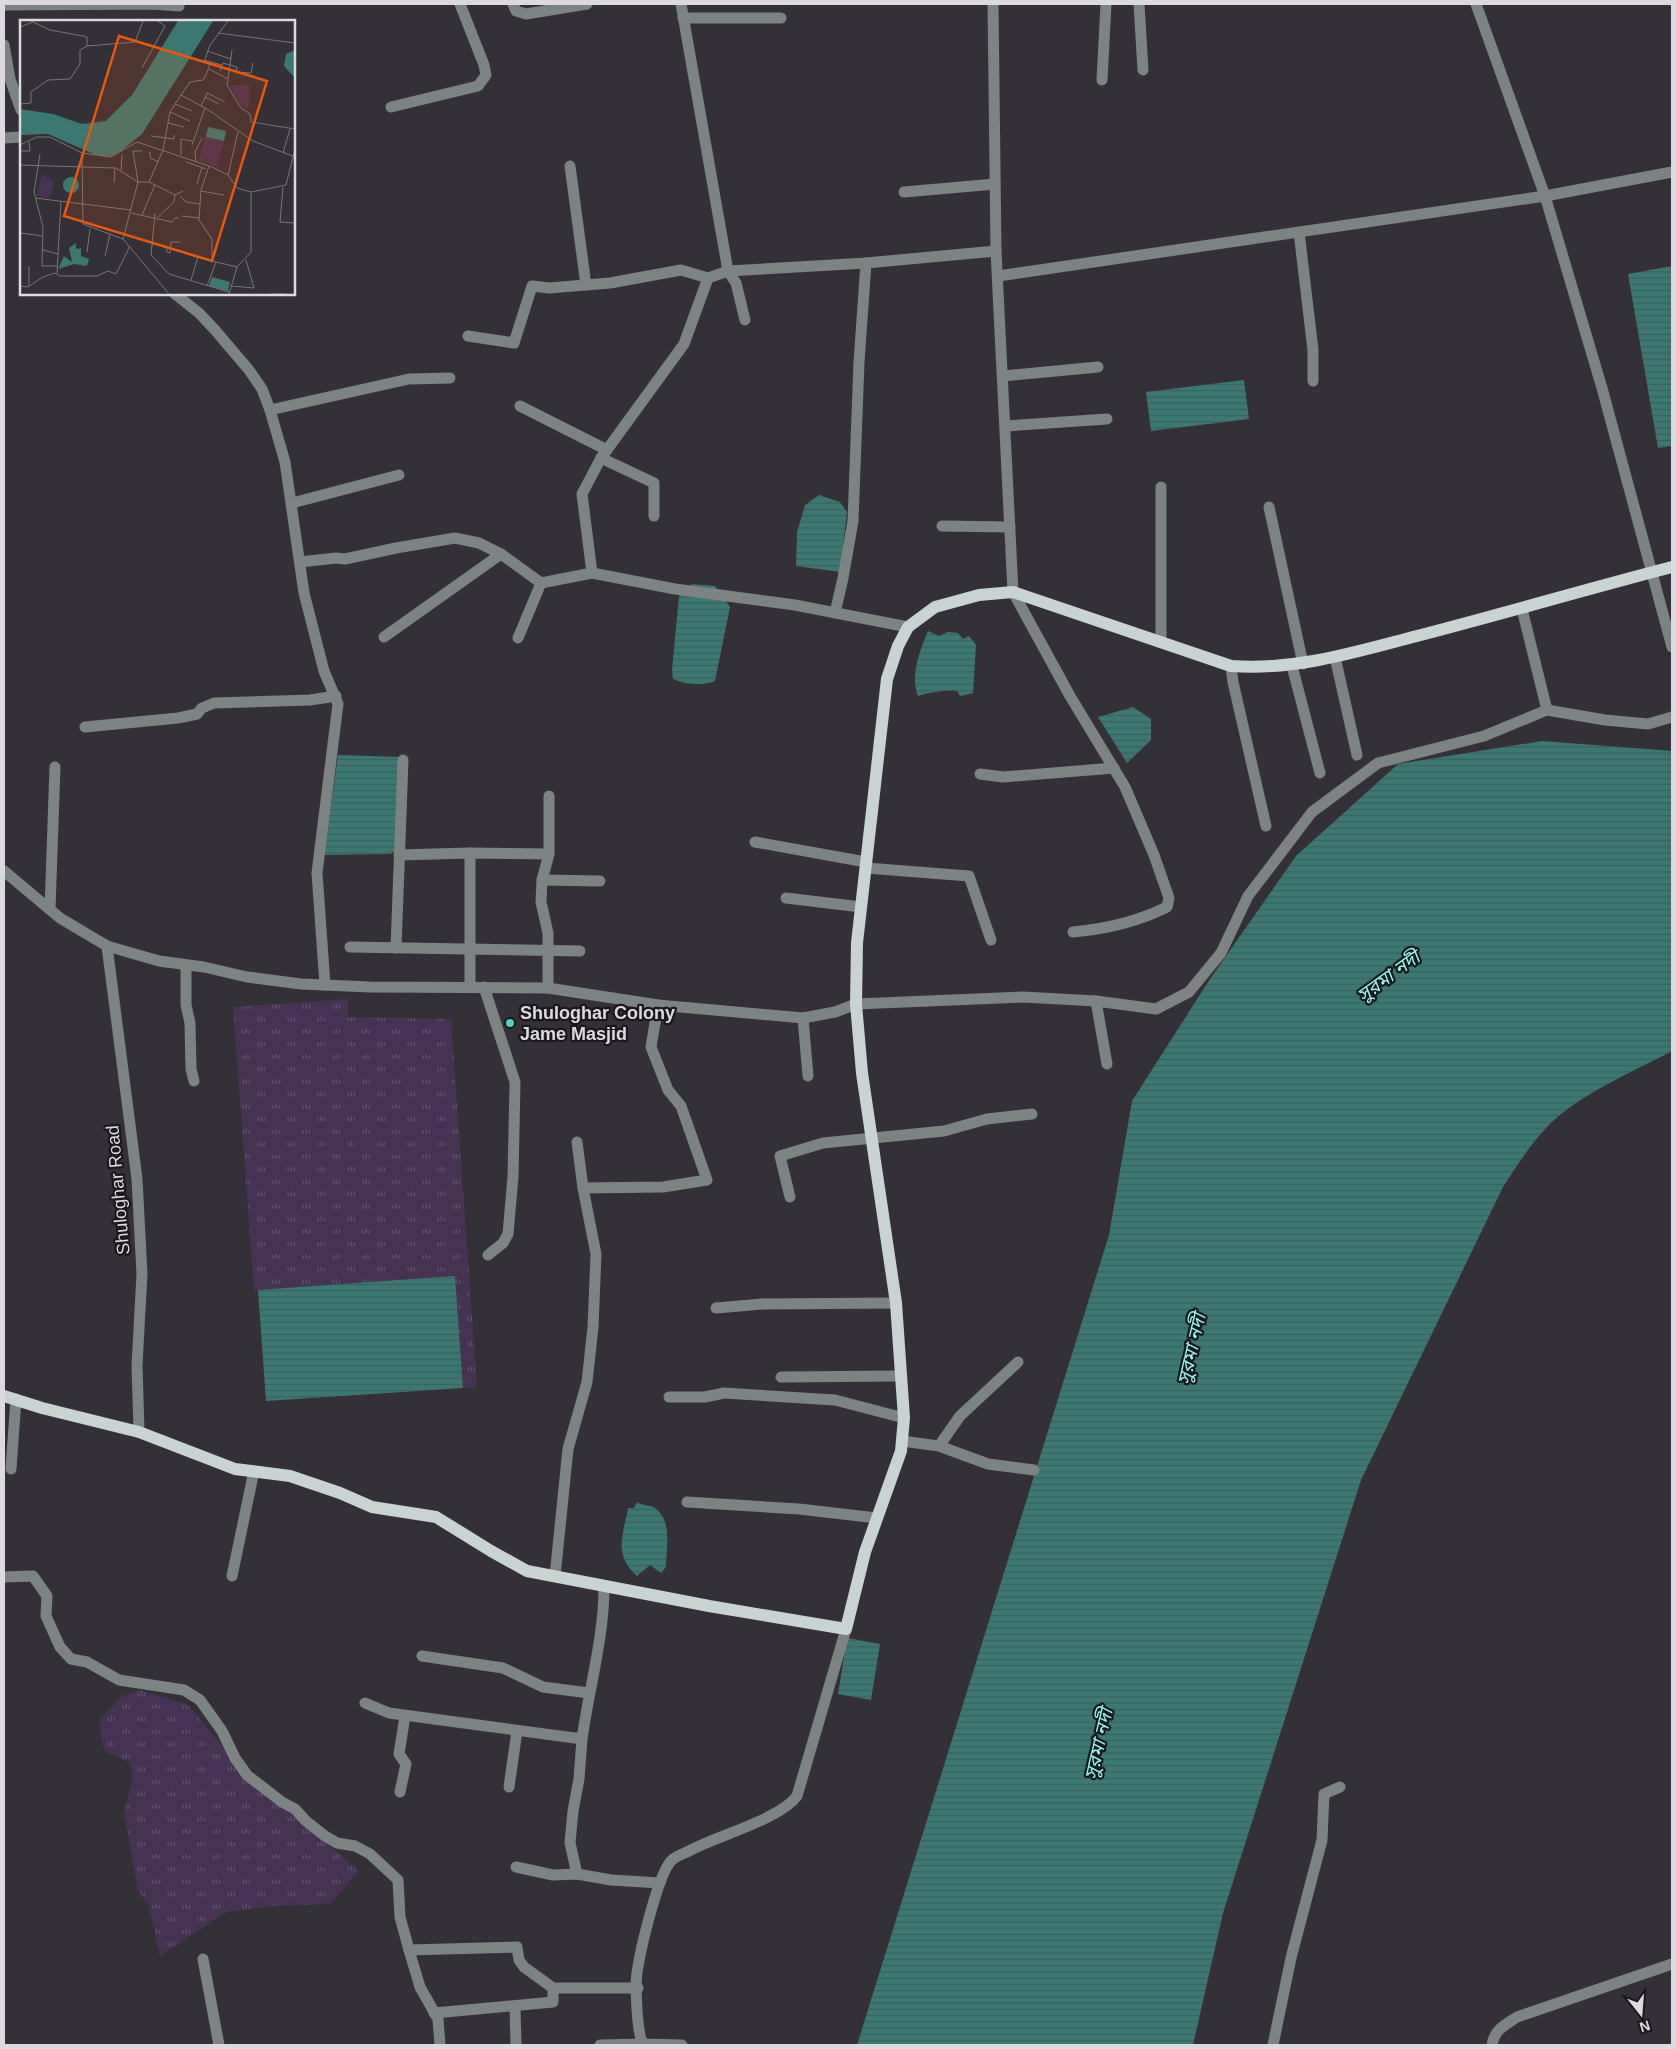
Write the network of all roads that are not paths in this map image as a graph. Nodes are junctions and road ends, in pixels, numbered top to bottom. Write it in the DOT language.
graph roads {
  1 [pos="153,4"];
  2 [pos="460,4"];
  3 [pos="513,4"];
  4 [pos="587,4"];
  5 [pos="681,4"];
  6 [pos="992,4"];
  7 [pos="1106,4"];
  8 [pos="1139,4"];
  9 [pos="1476,4"];
  10 [pos="4,5"];
  11 [pos="179,6"];
  12 [pos="683,18"];
  13 [pos="781,18"];
  14 [pos="4,45"];
  15 [pos="1143,70"];
  16 [pos="1102,80"];
  17 [pos="20,107"];
  18 [pos="391,107"];
  19 [pos="20,137"];
  20 [pos="4,138"];
  21 [pos="570,166"];
  22 [pos="1672,172"];
  23 [pos="995,184"];
  24 [pos="904,192"];
  25 [pos="1545,196"];
  26 [pos="1299,232"];
  27 [pos="996,251"];
  28 [pos="866,263"];
  29 [pos="728,271"];
  30 [pos="998,276"];
  31 [pos="708,278"];
  32 [pos="586,284"];
  33 [pos="176,295"];
  34 [pos="745,320"];
  35 [pos="468,336"];
  36 [pos="1098,367"];
  37 [pos="1003,376"];
  38 [pos="450,378"];
  39 [pos="1313,381"];
  40 [pos="520,406"];
  41 [pos="270,410"];
  42 [pos="1107,419"];
  43 [pos="1006,426"];
  44 [pos="604,454"];
  45 [pos="399,475"];
  46 [pos="1161,487"];
  47 [pos="292,504"];
  48 [pos="1269,507"];
  49 [pos="654,516"];
  50 [pos="942,526"];
  51 [pos="1010,527"];
  52 [pos="501,554"];
  53 [pos="300,562"];
  54 [pos="1672,567"];
  55 [pos="1652,572"];
  56 [pos="592,573"];
  57 [pos="541,583"];
  58 [pos="1013,592"];
  59 [pos="1522,609"];
  60 [pos="835,613"];
  61 [pos="908,627"];
  62 [pos="384,637"];
  63 [pos="518,638"];
  64 [pos="1161,642"];
  65 [pos="1672,648"];
  66 [pos="1335,657"];
  67 [pos="1297,665"];
  68 [pos="1231,666"];
  69 [pos="336,696"];
  70 [pos="1547,710"];
  71 [pos="1672,716"];
  72 [pos="85,727"];
  73 [pos="1357,755"];
  74 [pos="403,760"];
  75 [pos="55,767"];
  76 [pos="1114,768"];
  77 [pos="1320,773"];
  78 [pos="980,774"];
  79 [pos="549,796"];
  80 [pos="1266,826"];
  81 [pos="755,842"];
  82 [pos="470,853"];
  83 [pos="549,854"];
  84 [pos="399,855"];
  85 [pos="866,865"];
  86 [pos="4,871"];
  87 [pos="542,880"];
  88 [pos="600,881"];
  89 [pos="786,898"];
  90 [pos="862,907"];
  91 [pos="50,910"];
  92 [pos="1073,932"];
  93 [pos="990,940"];
  94 [pos="107,946"];
  95 [pos="350,947"];
  96 [pos="396,948"];
  97 [pos="469,950"];
  98 [pos="547,951"];
  99 [pos="580,951"];
  100 [pos="186,965"];
  101 [pos="325,985"];
  102 [pos="470,987"];
  103 [pos="484,987"];
  104 [pos="548,988"];
  105 [pos="1096,1001"];
  106 [pos="856,1004"];
  107 [pos="658,1005"];
  108 [pos="803,1018"];
  109 [pos="1107,1064"];
  110 [pos="808,1076"];
  111 [pos="194,1081"];
  112 [pos="1032,1114"];
  113 [pos="872,1137"];
  114 [pos="577,1142"];
  115 [pos="582,1188"];
  116 [pos="790,1198"];
  117 [pos="488,1255"];
  118 [pos="896,1303"];
  119 [pos="716,1308"];
  120 [pos="1018,1362"];
  121 [pos="900,1376"];
  122 [pos="781,1378"];
  123 [pos="669,1397"];
  124 [pos="10,1398"];
  125 [pos="904,1418"];
  126 [pos="139,1432"];
  127 [pos="902,1440"];
  128 [pos="939,1446"];
  129 [pos="11,1469"];
  130 [pos="1034,1470"];
  131 [pos="254,1471"];
  132 [pos="687,1502"];
  133 [pos="877,1518"];
  134 [pos="232,1576"];
  135 [pos="555,1576"];
  136 [pos="4,1577"];
  137 [pos="604,1587"];
  138 [pos="846,1629"];
  139 [pos="422,1656"];
  140 [pos="589,1693"];
  141 [pos="366,1703"];
  142 [pos="404,1716"];
  143 [pos="517,1730"];
  144 [pos="582,1739"];
  145 [pos="509,1787"];
  146 [pos="1340,1787"];
  147 [pos="400,1792"];
  148 [pos="516,1867"];
  149 [pos="577,1874"];
  150 [pos="660,1884"];
  151 [pos="408,1950"];
  152 [pos="203,1960"];
  153 [pos="1672,1964"];
  154 [pos="553,1988"];
  155 [pos="638,1988"];
  156 [pos="515,2007"];
  157 [pos="434,2013"];
  158 [pos="219,2045"];
  159 [pos="440,2045"];
  160 [pos="516,2045"];
  161 [pos="600,2045"];
  162 [pos="608,2045"];
  163 [pos="635,2045"];
  164 [pos="682,2045"];
  165 [pos="1273,2045"];
  166 [pos="1492,2045"];
  1 -- 10 [label="street"];
  1 -- 11 [label="street"];
  2 -- 18 [label="street"];
  3 -- 4 [label="street"];
  5 -- 12 [label="street"];
  6 -- 23 [label="street"];
  7 -- 16 [label="street"];
  8 -- 15 [label="street"];
  9 -- 25 [label="street"];
  12 -- 13 [label="street"];
  12 -- 29 [label="street"];
  14 -- 17 [label="street"];
  19 -- 20 [label="street"];
  21 -- 32 [label="street"];
  22 -- 25 [label="street"];
  23 -- 24 [label="street"];
  23 -- 27 [label="street"];
  25 -- 26 [label="street"];
  25 -- 55 [label="street"];
  26 -- 30 [label="street"];
  26 -- 39 [label="street"];
  27 -- 28 [label="street"];
  27 -- 30 [label="street"];
  28 -- 29 [label="street"];
  28 -- 60 [label="street"];
  29 -- 31 [label="street"];
  29 -- 34 [label="street"];
  30 -- 37 [label="street"];
  31 -- 32 [label="street"];
  31 -- 44 [label="street"];
  32 -- 35 [label="street"];
  33 -- 41 [label="street"];
  36 -- 37 [label="street"];
  37 -- 43 [label="street"];
  38 -- 41 [label="street"];
  40 -- 44 [label="street"];
  41 -- 47 [label="street"];
  42 -- 43 [label="street"];
  43 -- 51 [label="street"];
  44 -- 49 [label="street"];
  44 -- 56 [label="street"];
  45 -- 47 [label="street"];
  46 -- 64 [label="street"];
  47 -- 53 [label="street"];
  48 -- 67 [label="street"];
  50 -- 51 [label="street"];
  51 -- 58 [label="street"];
  52 -- 53 [label="street"];
  52 -- 57 [label="street"];
  52 -- 62 [label="street"];
  53 -- 69 [label="street"];
  54 -- 55 [label="main road"];
  55 -- 59 [label="main road"];
  55 -- 65 [label="street"];
  56 -- 57 [label="street"];
  56 -- 60 [label="street"];
  57 -- 63 [label="street"];
  58 -- 61 [label="main road"];
  58 -- 64 [label="main road"];
  58 -- 76 [label="street"];
  59 -- 66 [label="main road"];
  59 -- 70 [label="street"];
  60 -- 61 [label="street"];
  61 -- 85 [label="main road"];
  64 -- 68 [label="main road"];
  66 -- 67 [label="main road"];
  66 -- 73 [label="street"];
  67 -- 68 [label="main road"];
  67 -- 77 [label="street"];
  68 -- 80 [label="street"];
  69 -- 72 [label="street"];
  69 -- 101 [label="street"];
  70 -- 71 [label="street"];
  70 -- 105 [label="street"];
  74 -- 84 [label="street"];
  75 -- 91 [label="street"];
  76 -- 78 [label="street"];
  76 -- 92 [label="street"];
  79 -- 83 [label="street"];
  81 -- 85 [label="street"];
  82 -- 83 [label="street"];
  82 -- 84 [label="street"];
  82 -- 97 [label="street"];
  83 -- 87 [label="street"];
  84 -- 96 [label="street"];
  85 -- 90 [label="main road"];
  85 -- 93 [label="street"];
  86 -- 91 [label="street"];
  87 -- 88 [label="street"];
  87 -- 98 [label="street"];
  89 -- 90 [label="street"];
  90 -- 106 [label="main road"];
  91 -- 94 [label="street"];
  94 -- 100 [label="street"];
  94 -- 126 [label="street, Shuloghar Road"];
  95 -- 96 [label="street"];
  96 -- 97 [label="street"];
  97 -- 98 [label="street"];
  97 -- 102 [label="street"];
  98 -- 99 [label="street"];
  98 -- 104 [label="street"];
  100 -- 101 [label="street"];
  100 -- 111 [label="street"];
  101 -- 102 [label="street"];
  102 -- 103 [label="street"];
  103 -- 104 [label="street"];
  103 -- 117 [label="street"];
  104 -- 107 [label="street"];
  105 -- 106 [label="street"];
  105 -- 109 [label="street"];
  106 -- 108 [label="street"];
  106 -- 113 [label="main road"];
  107 -- 108 [label="street"];
  107 -- 115 [label="street"];
  108 -- 110 [label="street"];
  112 -- 113 [label="street"];
  113 -- 116 [label="street"];
  113 -- 118 [label="main road"];
  114 -- 115 [label="street"];
  115 -- 135 [label="street"];
  118 -- 119 [label="street"];
  118 -- 121 [label="main road"];
  120 -- 128 [label="street"];
  121 -- 122 [label="street"];
  121 -- 125 [label="main road"];
  123 -- 125 [label="street"];
  124 -- 126 [label="main road"];
  124 -- 129 [label="street"];
  125 -- 127 [label="main road"];
  126 -- 131 [label="main road"];
  127 -- 128 [label="street"];
  127 -- 133 [label="main road"];
  128 -- 130 [label="street"];
  131 -- 134 [label="street"];
  131 -- 135 [label="main road"];
  132 -- 133 [label="street"];
  133 -- 138 [label="main road"];
  135 -- 137 [label="main road"];
  136 -- 151 [label="street"];
  137 -- 138 [label="main road"];
  137 -- 140 [label="street"];
  138 -- 150 [label="street"];
  139 -- 140 [label="street"];
  140 -- 144 [label="street"];
  141 -- 142 [label="street"];
  142 -- 143 [label="street"];
  142 -- 147 [label="street"];
  143 -- 144 [label="street"];
  143 -- 145 [label="street"];
  144 -- 149 [label="street"];
  146 -- 165 [label="street"];
  148 -- 149 [label="street"];
  149 -- 150 [label="street"];
  150 -- 155 [label="street"];
  151 -- 154 [label="street"];
  151 -- 157 [label="street"];
  152 -- 158 [label="street"];
  153 -- 166 [label="street"];
  154 -- 155 [label="street"];
  154 -- 156 [label="street"];
  155 -- 163 [label="street"];
  156 -- 157 [label="street"];
  156 -- 160 [label="street"];
  157 -- 159 [label="street"];
  161 -- 162 [label="street"];
  162 -- 163 [label="street"];
  163 -- 164 [label="street"];
}
